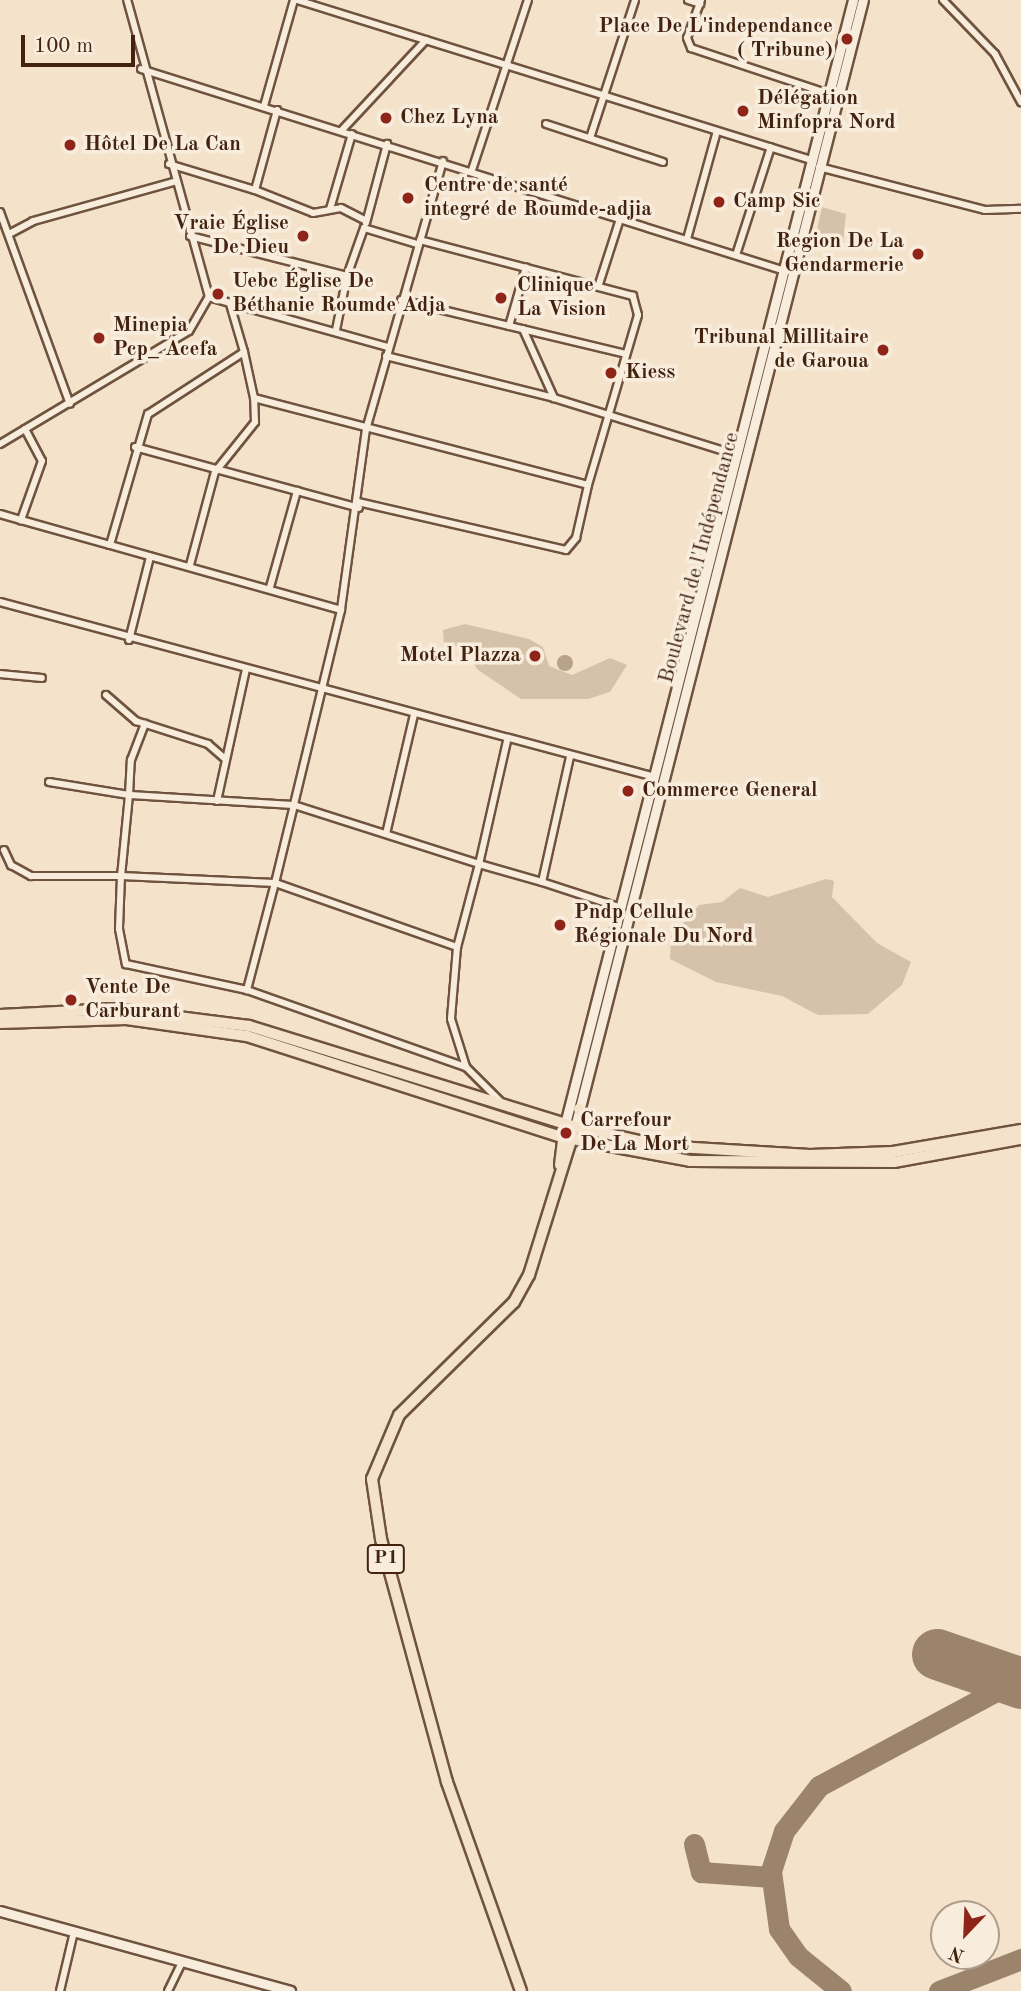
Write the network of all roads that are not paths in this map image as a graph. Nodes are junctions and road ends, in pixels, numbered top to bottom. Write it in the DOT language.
graph roads {
  1 [pos="127,0"];
  2 [pos="295,0"];
  3 [pos="528,0"];
  4 [pos="635,0"];
  5 [pos="688,0"];
  6 [pos="853,0"];
  7 [pos="863,0"];
  8 [pos="943,0"];
  9 [pos="700,2"];
  10 [pos="426,40"];
  11 [pos="507,65"];
  12 [pos="141,69"];
  13 [pos="830,94"];
  14 [pos="604,95"];
  15 [pos="1021,102"];
  16 [pos="264,106"];
  17 [pos="277,110"];
  18 [pos="546,124"];
  19 [pos="342,130"];
  20 [pos="718,131"];
  21 [pos="352,134"];
  22 [pos="590,138"];
  23 [pos="387,144"];
  24 [pos="771,146"];
  25 [pos="811,160"];
  26 [pos="443,162"];
  27 [pos="663,162"];
  28 [pos="169,164"];
  29 [pos="819,167"];
  30 [pos="472,170"];
  31 [pos="174,182"];
  32 [pos="255,190"];
  33 [pos="330,209"];
  34 [pos="1021,209"];
  35 [pos="0,212"];
  36 [pos="621,216"];
  37 [pos="365,224"];
  38 [pos="9,234"];
  39 [pos="190,236"];
  40 [pos="687,239"];
  41 [pos="419,242"];
  42 [pos="737,252"];
  43 [pos="526,267"];
  44 [pos="782,270"];
  45 [pos="347,276"];
  46 [pos="598,284"];
  47 [pos="209,297"];
  48 [pos="401,300"];
  49 [pos="230,304"];
  50 [pos="509,326"];
  51 [pos="523,329"];
  52 [pos="336,330"];
  53 [pos="388,347"];
  54 [pos="244,352"];
  55 [pos="626,354"];
  56 [pos="386,356"];
  57 [pos="254,398"];
  58 [pos="554,398"];
  59 [pos="70,404"];
  60 [pos="608,414"];
  61 [pos="25,429"];
  62 [pos="366,429"];
  63 [pos="0,444"];
  64 [pos="135,447"];
  65 [pos="734,454"];
  66 [pos="215,472"];
  67 [pos="588,485"];
  68 [pos="297,491"];
  69 [pos="358,505"];
  70 [pos="0,514"];
  71 [pos="21,520"];
  72 [pos="110,545"];
  73 [pos="150,557"];
  74 [pos="190,565"];
  75 [pos="270,587"];
  76 [pos="0,602"];
  77 [pos="341,610"];
  78 [pos="129,640"];
  79 [pos="246,669"];
  80 [pos="0,674"];
  81 [pos="43,678"];
  82 [pos="321,690"];
  83 [pos="106,695"];
  84 [pos="414,715"];
  85 [pos="145,724"];
  86 [pos="507,741"];
  87 [pos="570,757"];
  88 [pos="224,758"];
  89 [pos="651,776"];
  90 [pos="49,782"];
  91 [pos="129,794"];
  92 [pos="217,801"];
  93 [pos="294,805"];
  94 [pos="386,834"];
  95 [pos="4,850"];
  96 [pos="479,864"];
  97 [pos="121,876"];
  98 [pos="542,882"];
  99 [pos="275,883"];
  100 [pos="619,907"];
  101 [pos="457,947"];
  102 [pos="247,990"];
  103 [pos="0,1014"];
  104 [pos="0,1023"];
  105 [pos="466,1067"];
  106 [pos="503,1105"];
  107 [pos="579,1109"];
  108 [pos="570,1126"];
  109 [pos="1021,1130"];
  110 [pos="592,1132"];
  111 [pos="567,1138"];
  112 [pos="1021,1139"];
  113 [pos="0,1911"];
  114 [pos="74,1932"];
  115 [pos="182,1962"];
  116 [pos="260,1987"];
  117 [pos="60,1991"];
  118 [pos="168,1991"];
  119 [pos="290,1991"];
  120 [pos="521,1991"];
  1 -- 12 [label="street"];
  2 -- 10 [label="street"];
  2 -- 16 [label="street"];
  3 -- 11 [label="street"];
  4 -- 14 [label="street"];
  5 -- 9 [label="street"];
  6 -- 13 [label="main road, Boulevard de l'Indépendance"];
  7 -- 29 [label="main road, Boulevard de l'Indépendance"];
  8 -- 15 [label="street"];
  9 -- 13 [label="street"];
  10 -- 11 [label="street"];
  10 -- 19 [label="street"];
  11 -- 14 [label="street"];
  11 -- 30 [label="street"];
  12 -- 16 [label="street"];
  12 -- 28 [label="street"];
  13 -- 25 [label="main road, Boulevard de l'Indépendance"];
  14 -- 20 [label="street"];
  14 -- 22 [label="street"];
  16 -- 17 [label="street"];
  17 -- 19 [label="street"];
  17 -- 32 [label="street"];
  18 -- 22 [label="street"];
  19 -- 21 [label="street"];
  20 -- 24 [label="street"];
  20 -- 40 [label="street"];
  21 -- 23 [label="street"];
  21 -- 33 [label="street"];
  22 -- 27 [label="street"];
  23 -- 26 [label="street"];
  23 -- 37 [label="street"];
  24 -- 25 [label="street"];
  24 -- 42 [label="street"];
  25 -- 44 [label="main road, Boulevard de l'Indépendance"];
  26 -- 30 [label="street"];
  26 -- 41 [label="street"];
  28 -- 31 [label="street"];
  28 -- 32 [label="street"];
  29 -- 34 [label="street"];
  29 -- 107 [label="main road, Boulevard de l'Indépendance"];
  30 -- 36 [label="street"];
  31 -- 38 [label="street"];
  31 -- 39 [label="street"];
  32 -- 33 [label="street"];
  33 -- 37 [label="street"];
  35 -- 38 [label="street"];
  36 -- 40 [label="street"];
  36 -- 46 [label="street"];
  37 -- 41 [label="street"];
  37 -- 45 [label="street"];
  38 -- 59 [label="street"];
  39 -- 45 [label="street"];
  39 -- 47 [label="street"];
  40 -- 44 [label="street"];
  41 -- 43 [label="street"];
  41 -- 48 [label="street"];
  43 -- 46 [label="street"];
  43 -- 50 [label="street"];
  44 -- 65 [label="main road, Boulevard de l'Indépendance"];
  45 -- 52 [label="street"];
  46 -- 55 [label="street"];
  47 -- 49 [label="street"];
  47 -- 59 [label="street"];
  48 -- 50 [label="street"];
  48 -- 53 [label="street"];
  49 -- 52 [label="street"];
  49 -- 54 [label="street"];
  50 -- 51 [label="street"];
  51 -- 55 [label="street"];
  51 -- 58 [label="street"];
  52 -- 53 [label="street"];
  53 -- 56 [label="street"];
  54 -- 57 [label="street"];
  54 -- 64 [label="street"];
  55 -- 60 [label="street"];
  56 -- 58 [label="street"];
  56 -- 62 [label="street"];
  57 -- 62 [label="street"];
  57 -- 66 [label="street"];
  58 -- 60 [label="street"];
  59 -- 61 [label="street"];
  60 -- 65 [label="street"];
  60 -- 67 [label="street"];
  61 -- 63 [label="street"];
  61 -- 71 [label="street"];
  62 -- 67 [label="street"];
  62 -- 69 [label="street"];
  64 -- 66 [label="street"];
  64 -- 72 [label="street"];
  65 -- 89 [label="main road, Boulevard de l'Indépendance"];
  66 -- 68 [label="street"];
  66 -- 74 [label="street"];
  67 -- 69 [label="street"];
  68 -- 69 [label="street"];
  68 -- 75 [label="street"];
  69 -- 77 [label="street"];
  70 -- 71 [label="street"];
  71 -- 72 [label="street"];
  72 -- 73 [label="street"];
  73 -- 74 [label="street"];
  73 -- 78 [label="street"];
  74 -- 75 [label="street"];
  75 -- 77 [label="street"];
  76 -- 78 [label="street"];
  77 -- 82 [label="street"];
  78 -- 79 [label="street"];
  79 -- 82 [label="street"];
  79 -- 88 [label="street"];
  80 -- 81 [label="street"];
  82 -- 84 [label="street"];
  82 -- 93 [label="street"];
  83 -- 85 [label="street"];
  84 -- 86 [label="street"];
  84 -- 94 [label="street"];
  85 -- 88 [label="street"];
  85 -- 91 [label="street"];
  86 -- 87 [label="street"];
  86 -- 96 [label="street"];
  87 -- 89 [label="street"];
  87 -- 98 [label="street"];
  88 -- 92 [label="street"];
  89 -- 100 [label="main road, Boulevard de l'Indépendance"];
  90 -- 91 [label="street"];
  91 -- 92 [label="street"];
  91 -- 97 [label="street"];
  92 -- 93 [label="street"];
  93 -- 94 [label="street"];
  93 -- 99 [label="street"];
  94 -- 96 [label="street"];
  95 -- 97 [label="street"];
  96 -- 98 [label="street"];
  96 -- 101 [label="street"];
  97 -- 99 [label="street"];
  97 -- 102 [label="street"];
  98 -- 100 [label="street"];
  99 -- 101 [label="street"];
  99 -- 102 [label="street"];
  100 -- 108 [label="main road, Boulevard de l'Indépendance"];
  101 -- 105 [label="street"];
  102 -- 105 [label="street"];
  103 -- 106 [label="main road"];
  104 -- 111 [label="main road"];
  105 -- 106 [label="street"];
  106 -- 108 [label="main road"];
  107 -- 108 [label="main road, Boulevard de l'Indépendance"];
  107 -- 110 [label="main road"];
  108 -- 110 [label="main road"];
  108 -- 111 [label="main road"];
  109 -- 110 [label="main road"];
  111 -- 112 [label="main road"];
  111 -- 120 [label="main road, P1"];
  113 -- 114 [label="main road"];
  114 -- 115 [label="main road"];
  114 -- 117 [label="street"];
  115 -- 116 [label="main road"];
  115 -- 118 [label="street"];
  116 -- 119 [label="main road"];
}
